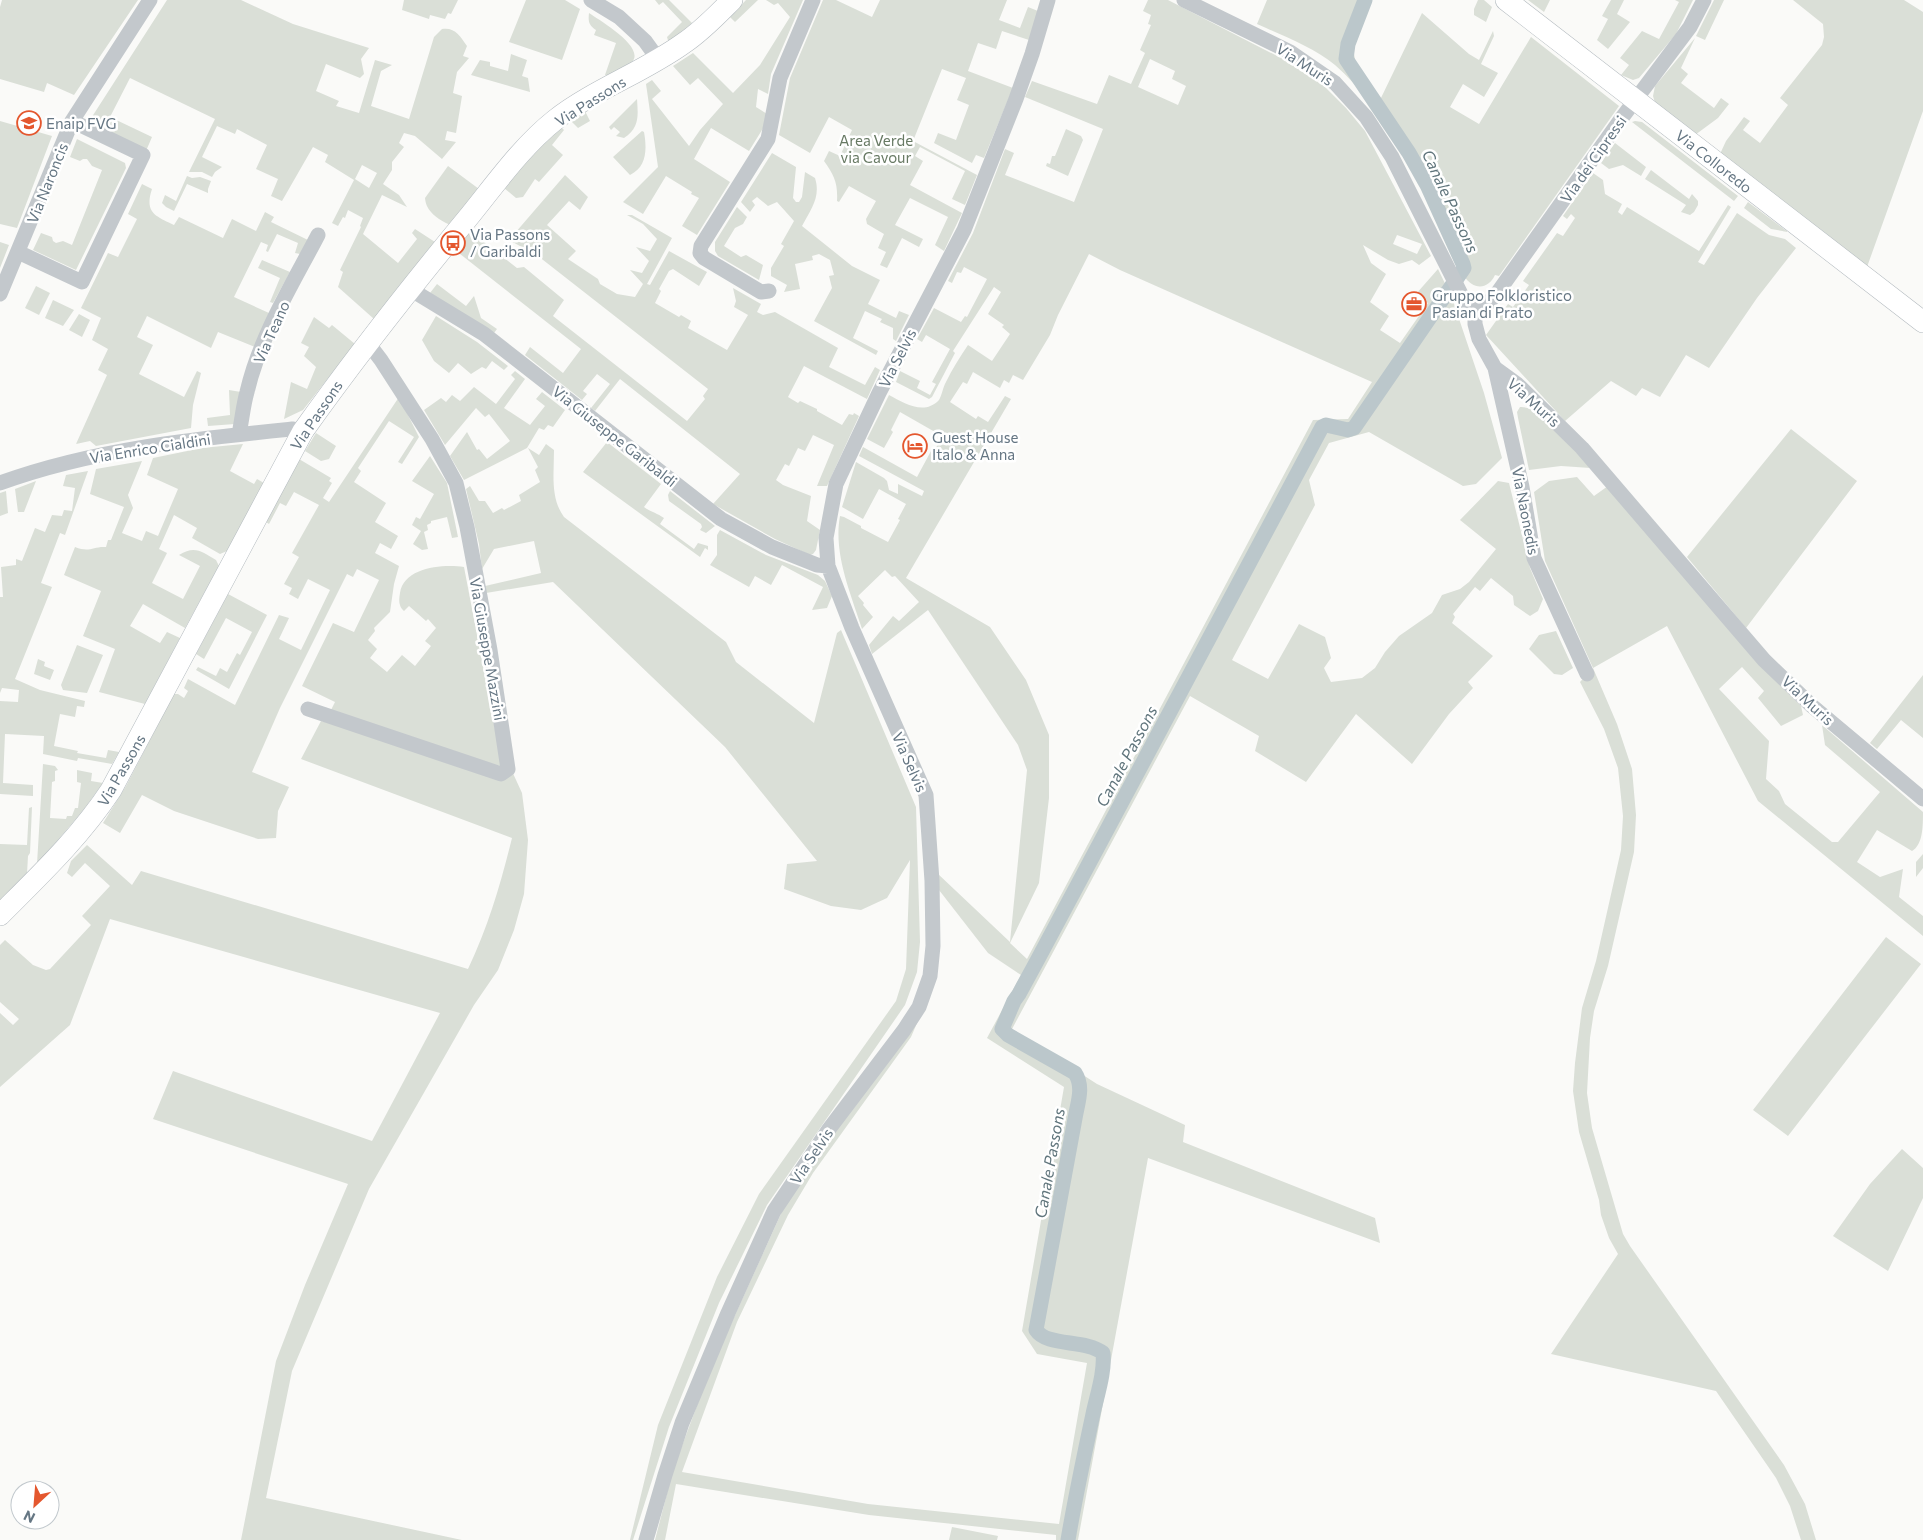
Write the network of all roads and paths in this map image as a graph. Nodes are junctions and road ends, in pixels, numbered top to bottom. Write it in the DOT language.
graph roads {
  1 [pos="150,0"];
  2 [pos="591,0"];
  3 [pos="732,0"];
  4 [pos="813,0"];
  5 [pos="1048,0"];
  6 [pos="1184,0"];
  7 [pos="1506,0"];
  8 [pos="1704,0"];
  9 [pos="658,59"];
  10 [pos="1635,100"];
  11 [pos="72,121"];
  12 [pos="318,235"];
  13 [pos="18,252"];
  14 [pos="410,289"];
  15 [pos="769,291"];
  16 [pos="0,294"];
  17 [pos="1475,309"];
  18 [pos="1923,322"];
  19 [pos="368,343"];
  20 [pos="1495,368"];
  21 [pos="303,431"];
  22 [pos="239,434"];
  23 [pos="0,482"];
  24 [pos="828,566"];
  25 [pos="1587,674"];
  26 [pos="308,709"];
  27 [pos="1923,800"];
  28 [pos="0,915"];
  29 [pos="646,1540"];
  1 -- 11 [label="street, Via Naroncis"];
  2 -- 9 [label="street"];
  3 -- 9 [label="street, Via Passons"];
  4 -- 15 [label="street"];
  5 -- 24 [label="street, Via Selvis"];
  6 -- 17 [label="street, Via Muris"];
  7 -- 10 [label="street, Via Colloredo"];
  8 -- 10 [label="street, Via dei Cipressi"];
  9 -- 14 [label="street, Via Passons"];
  10 -- 17 [label="street, Via dei Cipressi"];
  10 -- 18 [label="street, Via Colloredo"];
  11 -- 13 [label="street, Via Naroncis"];
  11 -- 13 [label="street"];
  12 -- 22 [label="street, Via Teano"];
  13 -- 16 [label="street, Via Naroncis"];
  14 -- 19 [label="street, Via Passons"];
  14 -- 24 [label="street, Via Giuseppe Garibaldi"];
  17 -- 20 [label="street, Via Muris"];
  19 -- 21 [label="street, Via Passons"];
  19 -- 26 [label="street, Via Giuseppe Mazzini"];
  20 -- 25 [label="street, Via Naonedis"];
  20 -- 27 [label="street, Via Muris"];
  21 -- 22 [label="street, Via Enrico Cialdini"];
  21 -- 28 [label="street, Via Passons"];
  22 -- 23 [label="street, Via Enrico Cialdini"];
  24 -- 29 [label="street, Via Selvis"];
}
